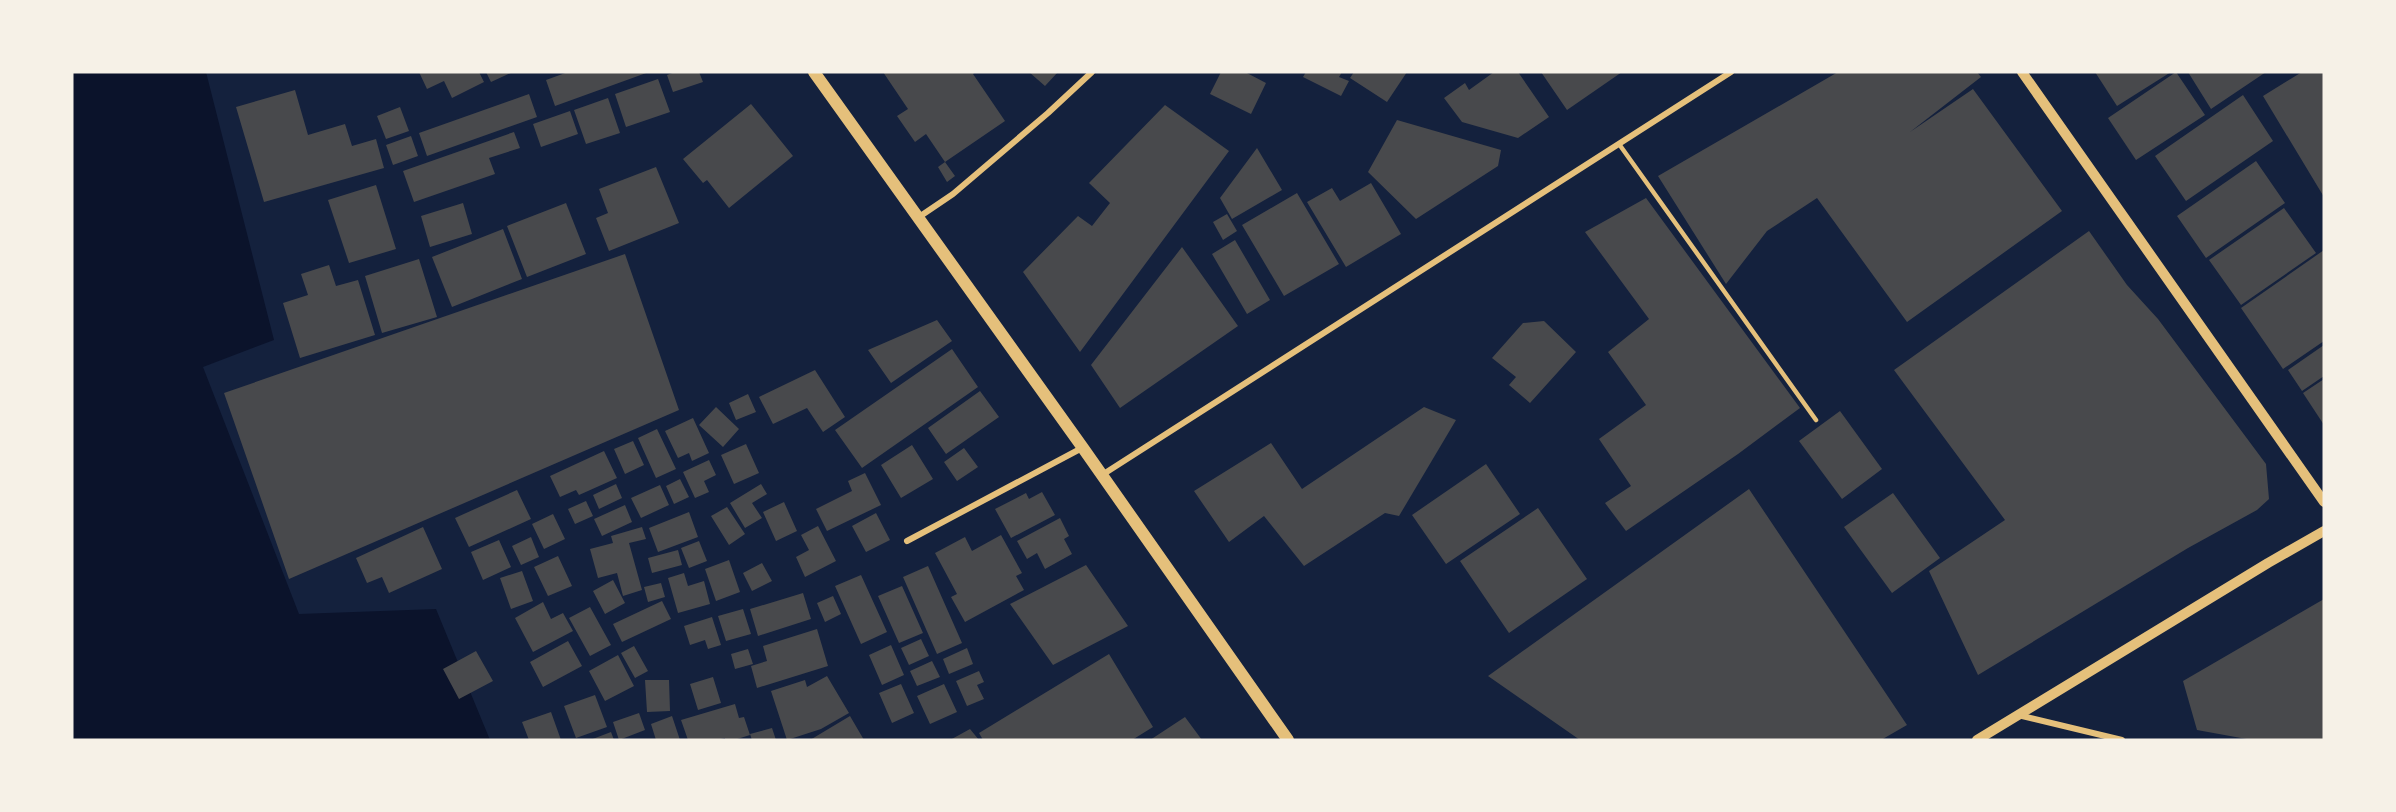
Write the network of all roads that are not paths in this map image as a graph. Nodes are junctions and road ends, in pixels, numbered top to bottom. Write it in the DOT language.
graph roads {
  1 [pos="814,72"];
  2 [pos="1092,72"];
  3 [pos="1731,72"];
  4 [pos="2022,72"];
  5 [pos="1619,144"];
  6 [pos="919,218"];
  7 [pos="1816,420"];
  8 [pos="1083,448"];
  9 [pos="1102,475"];
  10 [pos="2324,502"];
  11 [pos="2324,531"];
  12 [pos="907,541"];
  13 [pos="2018,715"];
  14 [pos="1288,740"];
  15 [pos="1977,740"];
  16 [pos="2122,740"];
  1 -- 6 [label="main road"];
  2 -- 6 [label="street"];
  3 -- 5 [label="street"];
  4 -- 10 [label="street"];
  5 -- 7 [label="lane"];
  5 -- 9 [label="street"];
  6 -- 8 [label="main road"];
  8 -- 9 [label="main road"];
  8 -- 12 [label="street"];
  9 -- 14 [label="main road"];
  11 -- 13 [label="street"];
  13 -- 15 [label="street"];
  13 -- 16 [label="street"];
}
